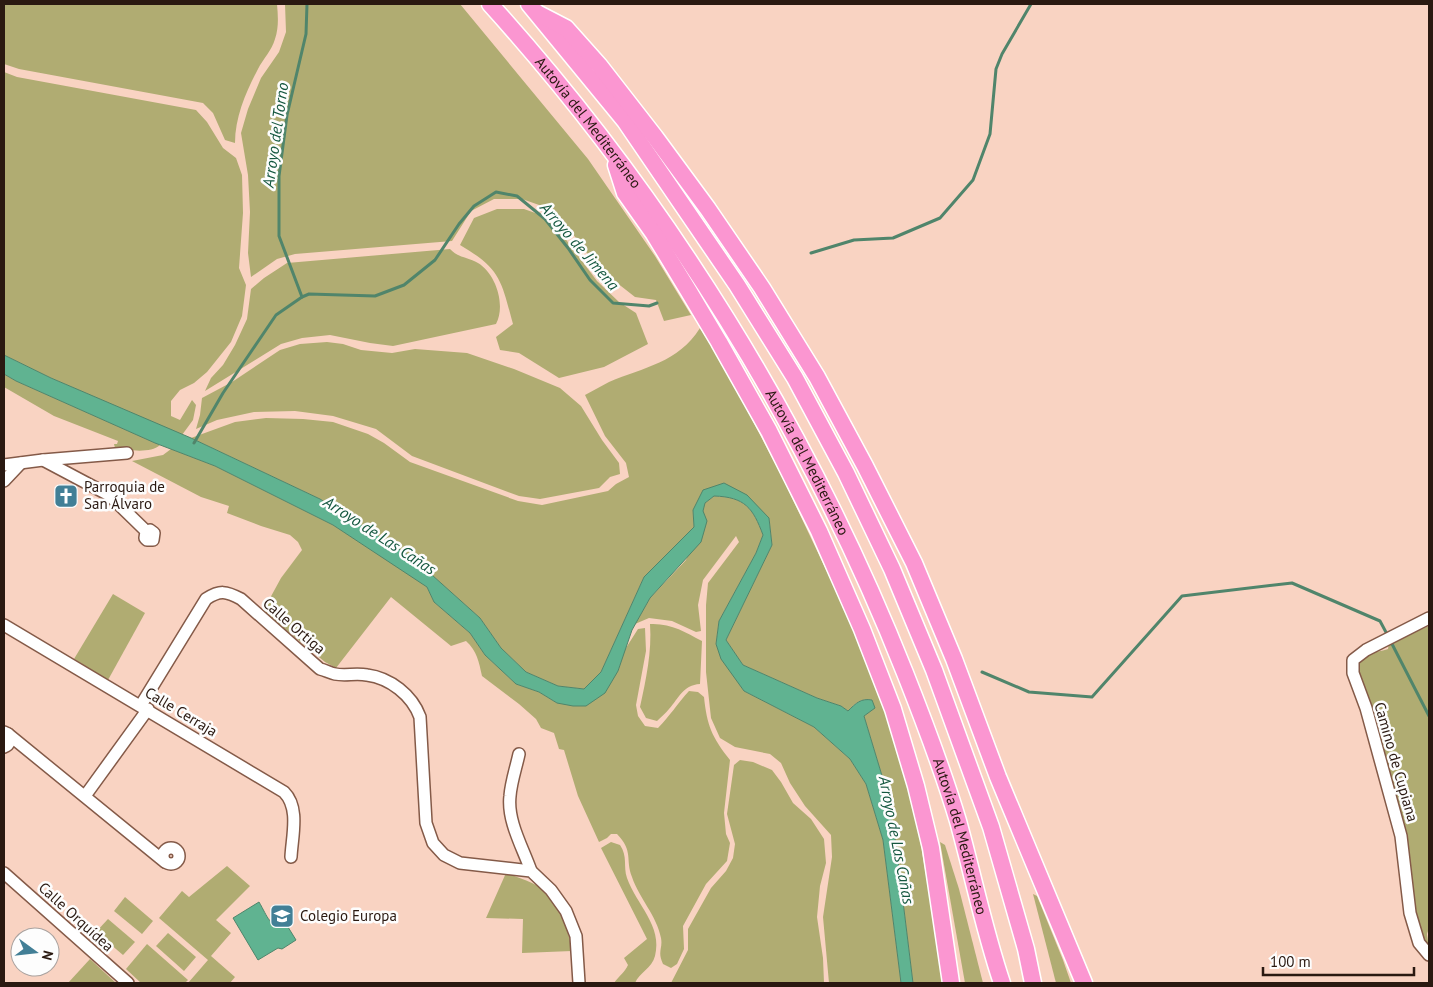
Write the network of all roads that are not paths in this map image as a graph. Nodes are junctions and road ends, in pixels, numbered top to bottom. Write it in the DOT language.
graph roads {
  1 [pos="490,4"];
  2 [pos="533,8"];
  3 [pos="613,153"];
  4 [pos="127,453"];
  5 [pos="43,460"];
  6 [pos="21,463"];
  7 [pos="4,465"];
  8 [pos="4,481"];
  9 [pos="146,531"];
  10 [pos="1429,618"];
  11 [pos="4,625"];
  12 [pos="144,707"];
  13 [pos="6,733"];
  14 [pos="4,747"];
  15 [pos="519,754"];
  16 [pos="84,796"];
  17 [pos="291,857"];
  18 [pos="165,862"];
  19 [pos="531,871"];
  20 [pos="4,873"];
  21 [pos="1429,955"];
  22 [pos="999,978"];
  23 [pos="128,983"];
  24 [pos="579,983"];
  25 [pos="951,983"];
  26 [pos="1034,983"];
  27 [pos="1084,983"];
  1 -- 3 [label="highway, Autovía del Mediterráneo"];
  2 -- 26 [label="highway, Autovía del Mediterráneo"];
  2 -- 27 [label="highway"];
  3 -- 22 [label="highway, Autovía del Mediterráneo"];
  3 -- 25 [label="highway"];
  4 -- 5 [label="street"];
  5 -- 6 [label="street"];
  5 -- 9 [label="street"];
  6 -- 7 [label="street"];
  6 -- 8 [label="street"];
  10 -- 21 [label="street, Camino de Cupiana"];
  11 -- 12 [label="street, Calle Cerraja"];
  12 -- 16 [label="street, Calle Ortiga"];
  12 -- 17 [label="street, Calle Cerraja"];
  12 -- 19 [label="street, Calle Ortiga"];
  13 -- 14 [label="street"];
  13 -- 16 [label="street"];
  15 -- 19 [label="street"];
  16 -- 18 [label="street"];
  19 -- 24 [label="street"];
  20 -- 23 [label="street, Calle Orquídea"];
}
